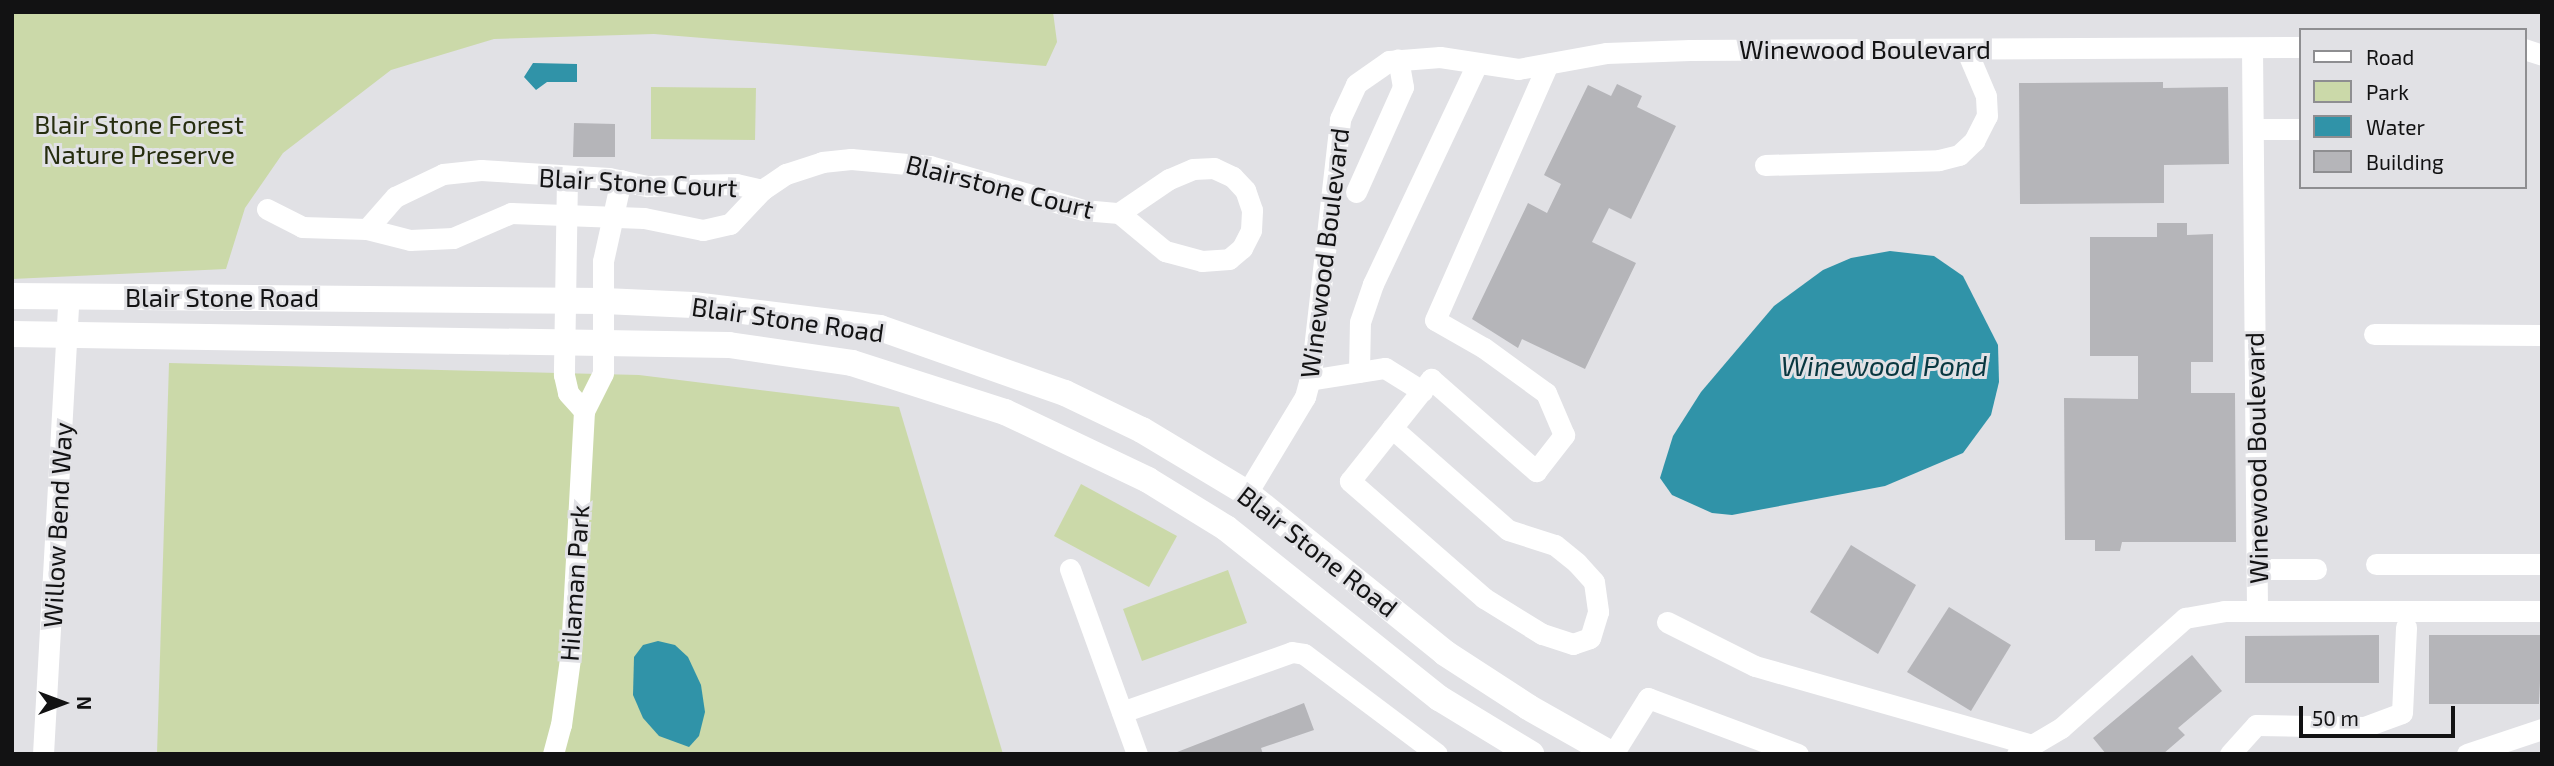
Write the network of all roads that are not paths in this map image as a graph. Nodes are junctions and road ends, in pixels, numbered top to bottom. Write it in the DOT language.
graph roads {
  1 [pos="2298,47"];
  2 [pos="2252,48"];
  3 [pos="1966,49"];
  4 [pos="1398,59"];
  5 [pos="1477,64"];
  6 [pos="1548,64"];
  7 [pos="2253,129"];
  8 [pos="2298,129"];
  9 [pos="1765,165"];
  10 [pos="567,177"];
  11 [pos="621,180"];
  12 [pos="762,190"];
  13 [pos="1356,192"];
  14 [pos="267,208"];
  15 [pos="1119,213"];
  16 [pos="568,215"];
  17 [pos="613,216"];
  18 [pos="367,229"];
  19 [pos="12,296"];
  20 [pos="69,296"];
  21 [pos="565,300"];
  22 [pos="604,301"];
  23 [pos="12,334"];
  24 [pos="2374,334"];
  25 [pos="69,335"];
  26 [pos="2542,335"];
  27 [pos="565,341"];
  28 [pos="603,342"];
  29 [pos="1359,372"];
  30 [pos="1309,380"];
  31 [pos="1422,391"];
  32 [pos="584,411"];
  33 [pos="1392,428"];
  34 [pos="1247,493"];
  35 [pos="1226,528"];
  36 [pos="2376,564"];
  37 [pos="2542,564"];
  38 [pos="1070,569"];
  39 [pos="2257,569"];
  40 [pos="2316,569"];
  41 [pos="2258,610"];
  42 [pos="2542,611"];
  43 [pos="1667,622"];
  44 [pos="2406,626"];
  45 [pos="1122,712"];
  46 [pos="2542,729"];
  47 [pos="2037,748"];
  48 [pos="43,754"];
  49 [pos="552,754"];
  50 [pos="1137,754"];
  51 [pos="1437,754"];
  52 [pos="1531,754"];
  53 [pos="1612,754"];
  54 [pos="1798,754"];
  55 [pos="2230,754"];
  56 [pos="2467,754"];
  1 -- 2 [label="street"];
  2 -- 3 [label="street, Winewood Boulevard"];
  2 -- 7 [label="street, Winewood Boulevard"];
  3 -- 6 [label="street, Winewood Boulevard"];
  3 -- 9 [label="street"];
  4 -- 5 [label="street, Winewood Boulevard"];
  4 -- 13 [label="street"];
  4 -- 30 [label="street, Winewood Boulevard"];
  5 -- 6 [label="street, Winewood Boulevard"];
  5 -- 29 [label="street"];
  6 -- 31 [label="street"];
  7 -- 8 [label="street"];
  7 -- 39 [label="street, Winewood Boulevard"];
  10 -- 11 [label="street, Blair Stone Court"];
  10 -- 16 [label="street"];
  10 -- 18 [label="street, Blair Stone Court"];
  11 -- 12 [label="street, Blair Stone Court"];
  11 -- 17 [label="street"];
  12 -- 15 [label="street, Blairstone Court"];
  12 -- 17 [label="street, Blair Stone Court"];
  14 -- 18 [label="street, Blair Stone Court"];
  15 -- 15 [label="street, Blairstone Court"];
  16 -- 17 [label="street, Blair Stone Court"];
  16 -- 18 [label="street, Blair Stone Court"];
  16 -- 21 [label="street"];
  17 -- 22 [label="street"];
  19 -- 20 [label="main road, Blair Stone Road"];
  20 -- 21 [label="main road, Blair Stone Road"];
  20 -- 25 [label="street, Willow Bend Way"];
  21 -- 22 [label="main road, Blair Stone Road"];
  21 -- 27 [label="street"];
  22 -- 28 [label="street"];
  22 -- 34 [label="main road, Blair Stone Road"];
  23 -- 25 [label="main road, Blair Stone Road"];
  24 -- 26 [label="street"];
  25 -- 27 [label="main road, Blair Stone Road"];
  25 -- 48 [label="street, Willow Bend Way"];
  27 -- 28 [label="main road, Blair Stone Road"];
  27 -- 32 [label="street"];
  28 -- 32 [label="street, Hilaman Park"];
  28 -- 35 [label="main road, Blair Stone Road"];
  29 -- 30 [label="street"];
  29 -- 31 [label="street"];
  30 -- 34 [label="street, Winewood Boulevard"];
  31 -- 33 [label="street"];
  32 -- 49 [label="street, Hilaman Park"];
  33 -- 33 [label="street"];
  34 -- 35 [label="main road"];
  34 -- 53 [label="main road, Blair Stone Road"];
  35 -- 52 [label="main road, Blair Stone Road"];
  36 -- 37 [label="street"];
  38 -- 45 [label="street"];
  39 -- 40 [label="street"];
  39 -- 41 [label="street, Winewood Boulevard"];
  41 -- 42 [label="street, Winewood Boulevard"];
  41 -- 47 [label="street, Winewood Boulevard"];
  43 -- 47 [label="street"];
  44 -- 55 [label="street"];
  45 -- 50 [label="street"];
  45 -- 51 [label="street"];
  46 -- 56 [label="street"];
  53 -- 54 [label="street"];
}
